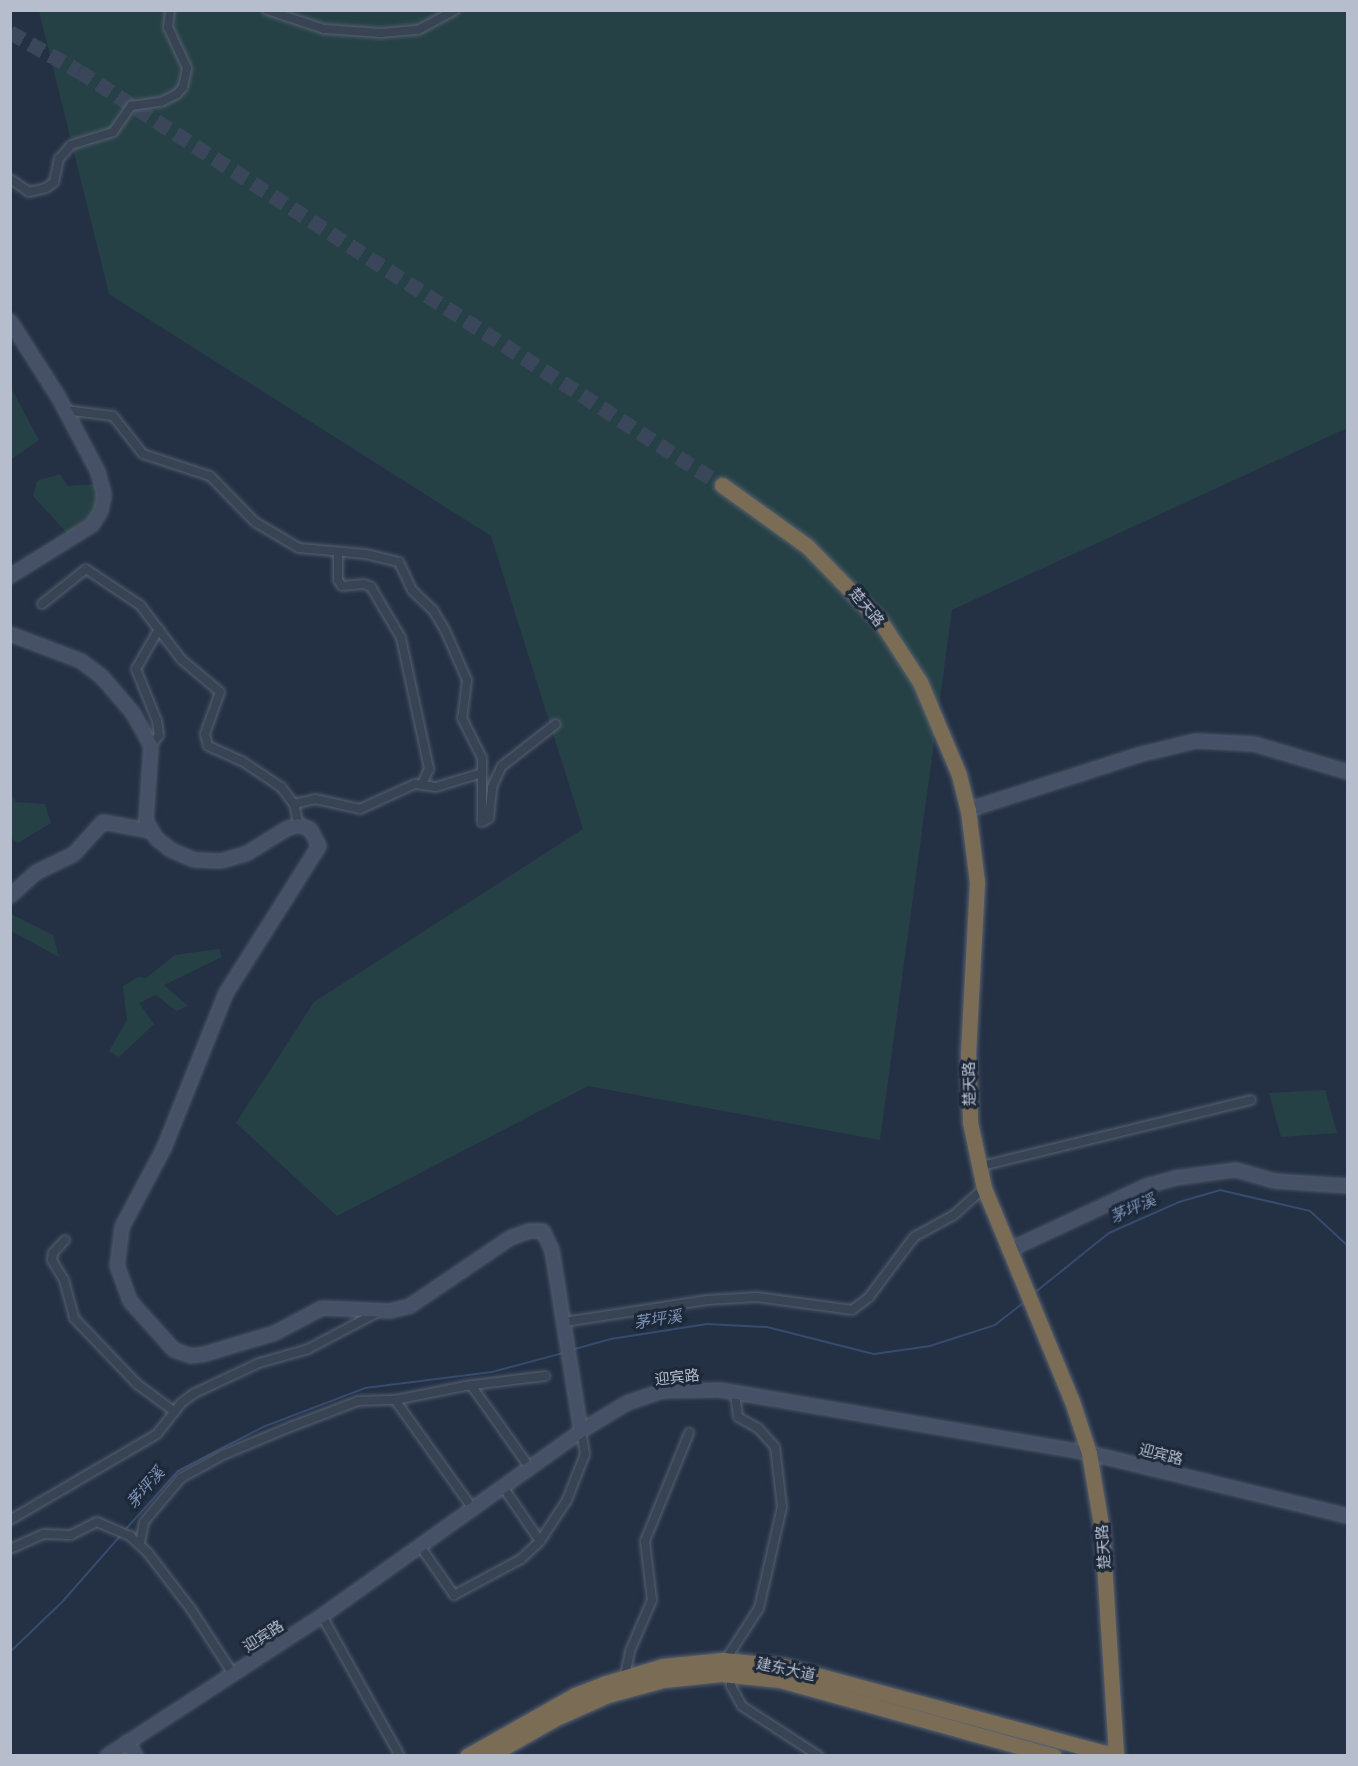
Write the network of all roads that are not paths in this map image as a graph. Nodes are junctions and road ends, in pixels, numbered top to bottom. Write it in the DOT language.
graph roads {
  1 [pos="170,10"];
  2 [pos="267,10"];
  3 [pos="455,10"];
  4 [pos="10,179"];
  5 [pos="10,321"];
  6 [pos="65,410"];
  7 [pos="722,485"];
  8 [pos="338,553"];
  9 [pos="14,571"];
  10 [pos="42,604"];
  11 [pos="159,629"];
  12 [pos="10,634"];
  13 [pos="556,724"];
  14 [pos="151,747"];
  15 [pos="1347,772"];
  16 [pos="482,773"];
  17 [pos="422,784"];
  18 [pos="294,804"];
  19 [pos="968,810"];
  20 [pos="299,825"];
  21 [pos="151,831"];
  22 [pos="10,896"];
  23 [pos="1251,1100"];
  24 [pos="978,1167"];
  25 [pos="1347,1186"];
  26 [pos="984,1188"];
  27 [pos="65,1240"];
  28 [pos="1009,1250"];
  29 [pos="380,1311"];
  30 [pos="564,1327"];
  31 [pos="544,1376"];
  32 [pos="471,1385"];
  33 [pos="735,1393"];
  34 [pos="395,1401"];
  35 [pos="175,1412"];
  36 [pos="581,1431"];
  37 [pos="689,1433"];
  38 [pos="1089,1453"];
  39 [pos="530,1468"];
  40 [pos="503,1487"];
  41 [pos="473,1509"];
  42 [pos="1347,1516"];
  43 [pos="10,1520"];
  44 [pos="540,1541"];
  45 [pos="140,1544"];
  46 [pos="420,1546"];
  47 [pos="10,1549"];
  48 [pos="322,1616"];
  49 [pos="730,1667"];
  50 [pos="232,1674"];
  51 [pos="625,1683"];
  52 [pos="127,1743"];
  53 [pos="107,1755"];
  54 [pos="136,1755"];
  55 [pos="400,1755"];
  56 [pos="467,1755"];
  57 [pos="489,1755"];
  58 [pos="819,1755"];
  59 [pos="1054,1755"];
  60 [pos="1116,1755"];
  1 -- 4 [label="street"];
  2 -- 3 [label="street"];
  5 -- 6 [label="street"];
  6 -- 8 [label="street"];
  6 -- 9 [label="street"];
  7 -- 19 [label="highway, 楚天路"];
  8 -- 16 [label="street"];
  8 -- 17 [label="street"];
  10 -- 11 [label="street"];
  11 -- 14 [label="street"];
  11 -- 18 [label="street"];
  12 -- 14 [label="street"];
  13 -- 16 [label="street"];
  14 -- 21 [label="street"];
  15 -- 19 [label="street"];
  16 -- 17 [label="street"];
  17 -- 18 [label="street"];
  18 -- 20 [label="street"];
  19 -- 24 [label="highway, 楚天路"];
  20 -- 21 [label="street"];
  20 -- 29 [label="street"];
  21 -- 22 [label="street"];
  23 -- 24 [label="street"];
  24 -- 26 [label="highway, 楚天路"];
  25 -- 28 [label="street"];
  26 -- 28 [label="highway, 楚天路"];
  26 -- 30 [label="street"];
  27 -- 35 [label="street"];
  28 -- 38 [label="highway, 楚天路"];
  29 -- 30 [label="street"];
  29 -- 35 [label="street"];
  30 -- 36 [label="street"];
  31 -- 32 [label="street"];
  32 -- 34 [label="street"];
  32 -- 39 [label="street"];
  33 -- 36 [label="street, 迎宾路"];
  33 -- 38 [label="street, 迎宾路"];
  33 -- 49 [label="street"];
  34 -- 41 [label="street"];
  34 -- 45 [label="street"];
  35 -- 43 [label="street"];
  36 -- 39 [label="street, 迎宾路"];
  36 -- 44 [label="street"];
  37 -- 51 [label="street"];
  38 -- 42 [label="street, 迎宾路"];
  38 -- 60 [label="highway, 楚天路"];
  39 -- 40 [label="street, 迎宾路"];
  40 -- 41 [label="street, 迎宾路"];
  40 -- 44 [label="street"];
  41 -- 46 [label="street, 迎宾路"];
  44 -- 46 [label="street"];
  45 -- 47 [label="street"];
  45 -- 50 [label="street"];
  46 -- 48 [label="street, 迎宾路"];
  48 -- 50 [label="street, 迎宾路"];
  48 -- 55 [label="street"];
  49 -- 51 [label="highway, 建东大道"];
  49 -- 58 [label="street"];
  49 -- 59 [label="highway, 建东大道"];
  49 -- 60 [label="highway, 建东大道"];
  50 -- 52 [label="street, 迎宾路"];
  51 -- 56 [label="highway, 建东大道"];
  51 -- 57 [label="highway, 建东大道"];
  52 -- 53 [label="street, 迎宾路"];
  52 -- 54 [label="street"];
}
